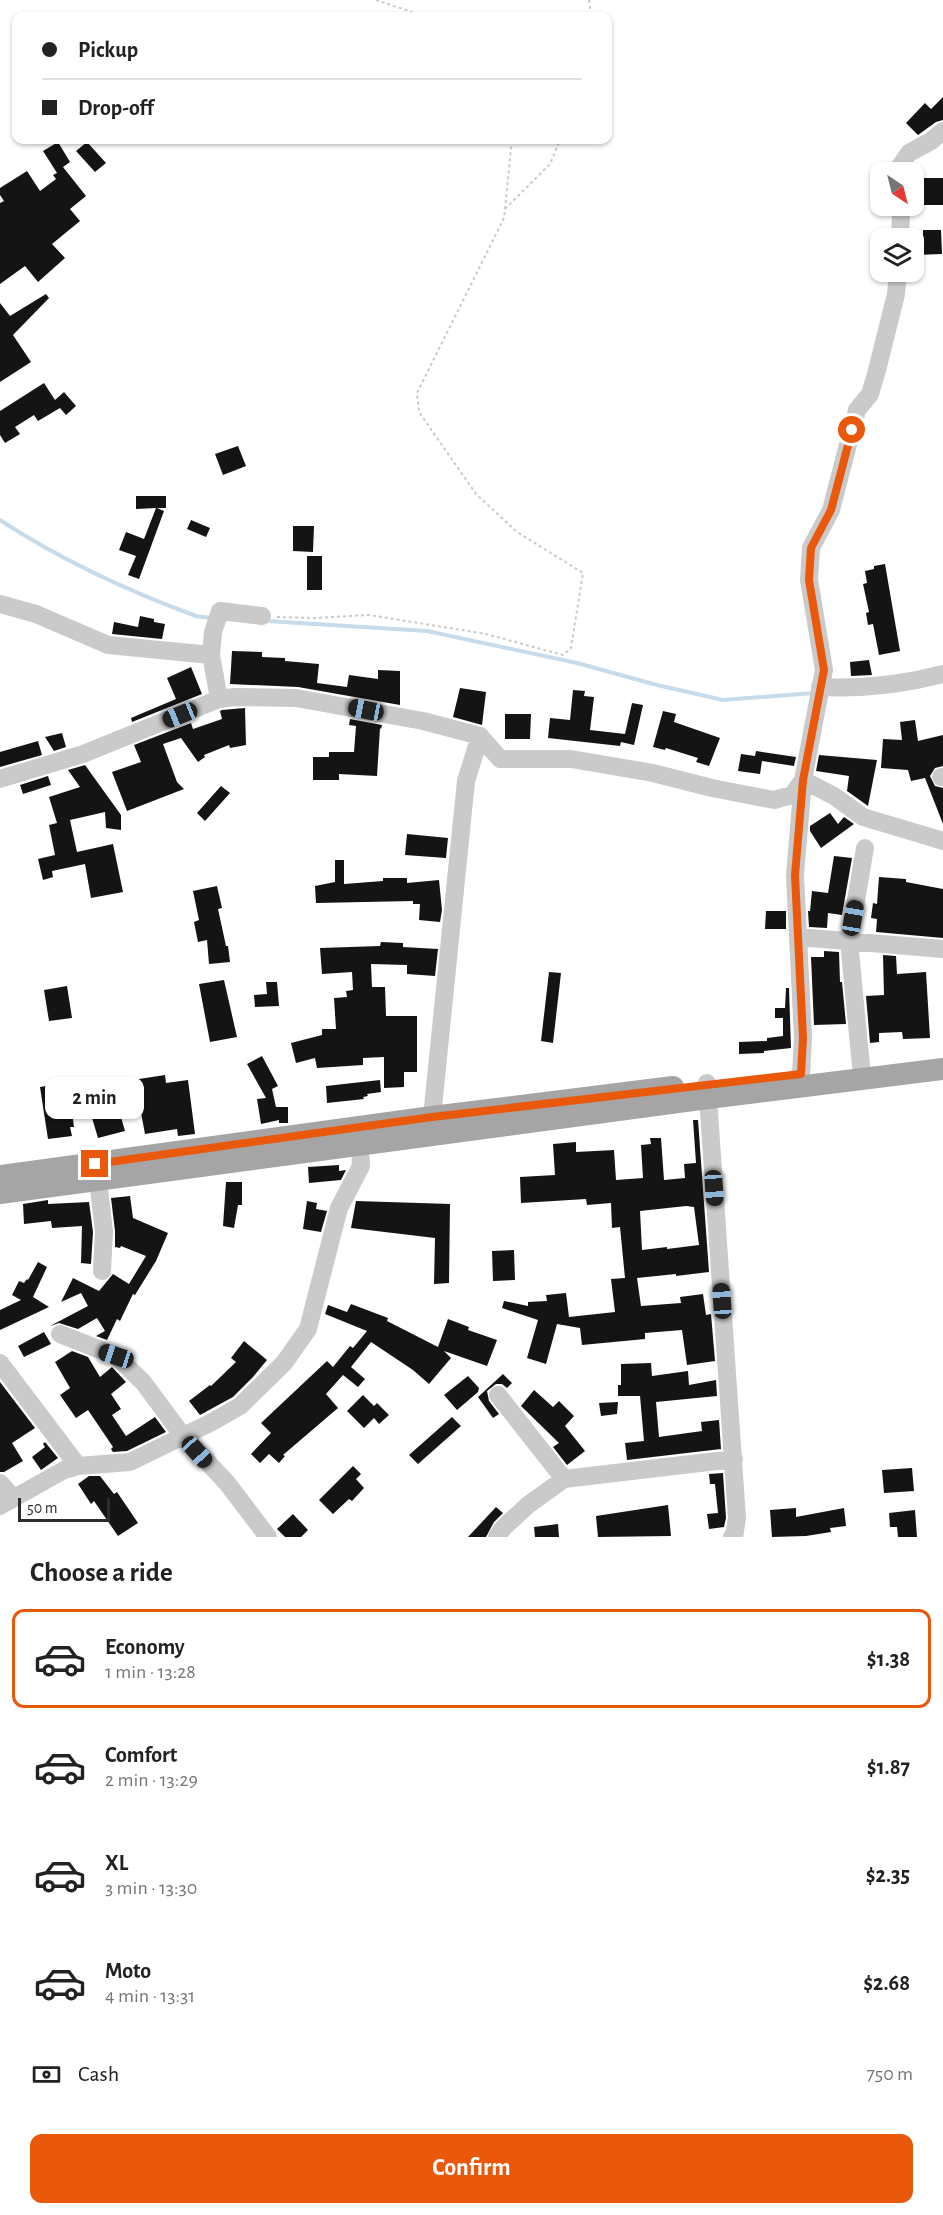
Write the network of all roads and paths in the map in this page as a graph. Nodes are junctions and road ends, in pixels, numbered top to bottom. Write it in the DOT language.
graph roads {
  1 [pos="376,0"];
  2 [pos="412,12"];
  3 [pos="943,131"];
  4 [pos="512,144"];
  5 [pos="558,144"];
  6 [pos="903,162"];
  7 [pos="505,208"];
  8 [pos="897,282"];
  9 [pos="0,604"];
  10 [pos="262,616"];
  11 [pos="211,655"];
  12 [pos="943,674"];
  13 [pos="820,687"];
  14 [pos="219,699"];
  15 [pos="480,736"];
  16 [pos="0,779"];
  17 [pos="803,780"];
  18 [pos="943,841"];
  19 [pos="865,848"];
  20 [pos="798,937"];
  21 [pos="849,941"];
  22 [pos="943,949"];
  23 [pos="943,1055"];
  24 [pos="861,1066"];
  25 [pos="943,1069"];
  26 [pos="801,1074"];
  27 [pos="708,1091"];
  28 [pos="432,1117"];
  29 [pos="360,1146"];
  30 [pos="0,1176"];
  31 [pos="98,1180"];
  32 [pos="0,1192"];
  33 [pos="102,1271"];
  34 [pos="60,1334"];
  35 [pos="0,1363"];
  36 [pos="498,1395"];
  37 [pos="183,1436"];
  38 [pos="734,1460"];
  39 [pos="78,1466"];
  40 [pos="564,1479"];
  41 [pos="0,1483"];
  42 [pos="6,1502"];
  43 [pos="268,1537"];
  44 [pos="497,1537"];
  45 [pos="732,1537"];
  1 -- 2 [label="path"];
  3 -- 6 [label="street"];
  4 -- 7 [label="path"];
  5 -- 7 [label="path"];
  7 -- 10 [label="path"];
  8 -- 13 [label="street"];
  9 -- 11 [label="street"];
  10 -- 11 [label="street"];
  11 -- 14 [label="street"];
  12 -- 13 [label="street"];
  13 -- 17 [label="street"];
  14 -- 15 [label="street"];
  14 -- 16 [label="street"];
  15 -- 17 [label="street"];
  15 -- 28 [label="street"];
  17 -- 18 [label="street"];
  17 -- 20 [label="street"];
  19 -- 21 [label="street"];
  20 -- 21 [label="street"];
  20 -- 26 [label="street"];
  21 -- 22 [label="street"];
  21 -- 24 [label="street"];
  23 -- 24 [label="main road"];
  24 -- 26 [label="main road"];
  25 -- 27 [label="main road"];
  26 -- 27 [label="main road"];
  27 -- 28 [label="main road"];
  27 -- 29 [label="main road"];
  27 -- 38 [label="street"];
  28 -- 30 [label="main road"];
  29 -- 31 [label="main road"];
  29 -- 37 [label="street"];
  31 -- 32 [label="main road"];
  31 -- 33 [label="street"];
  34 -- 37 [label="street"];
  35 -- 39 [label="street"];
  36 -- 40 [label="street"];
  37 -- 39 [label="street"];
  37 -- 43 [label="street"];
  38 -- 40 [label="street"];
  38 -- 45 [label="street"];
  39 -- 42 [label="street"];
  40 -- 44 [label="street"];
  41 -- 42 [label="street"];
}
